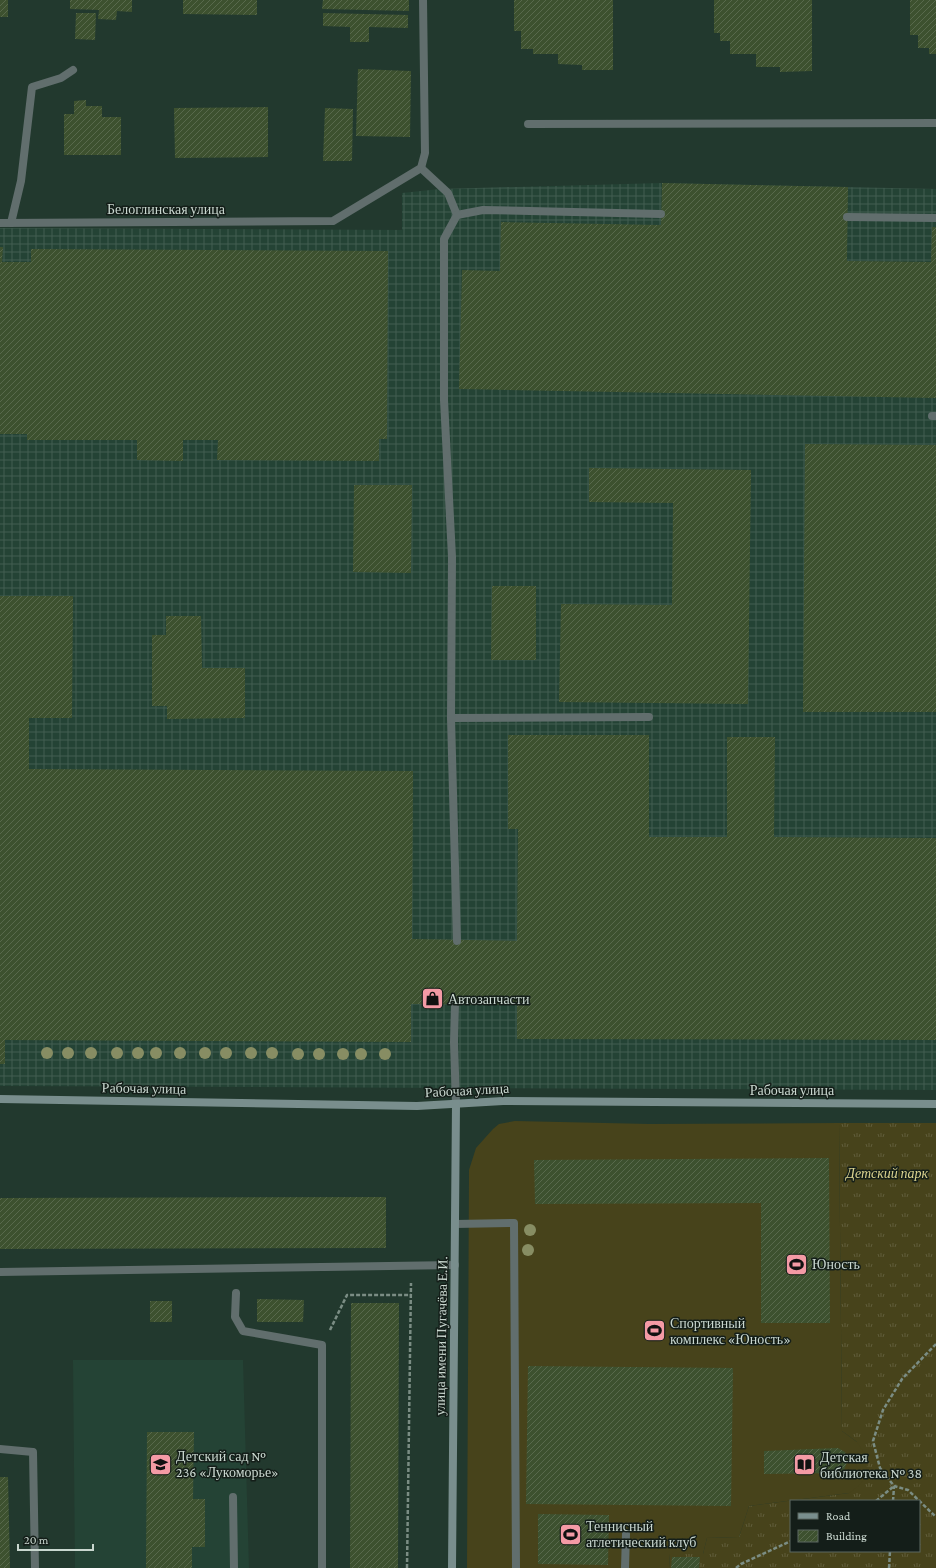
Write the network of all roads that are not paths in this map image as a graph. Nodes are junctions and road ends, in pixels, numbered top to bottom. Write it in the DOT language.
graph roads {
  1 [pos="423,0"];
  2 [pos="73,70"];
  3 [pos="936,123"];
  4 [pos="528,124"];
  5 [pos="421,168"];
  6 [pos="661,214"];
  7 [pos="457,215"];
  8 [pos="848,217"];
  9 [pos="936,218"];
  10 [pos="0,223"];
  11 [pos="11,223"];
  12 [pos="649,717"];
  13 [pos="451,718"];
  14 [pos="457,941"];
  15 [pos="455,1004"];
  16 [pos="0,1099"];
  17 [pos="456,1104"];
  18 [pos="936,1104"];
  19 [pos="455,1224"];
  20 [pos="455,1265"];
  21 [pos="0,1272"];
  22 [pos="236,1293"];
  23 [pos="0,1450"];
  24 [pos="233,1497"];
  25 [pos="626,1534"];
  26 [pos="35,1568"];
  27 [pos="234,1568"];
  28 [pos="322,1568"];
  29 [pos="452,1568"];
  30 [pos="516,1568"];
  31 [pos="625,1568"];
  1 -- 5 [label="street"];
  2 -- 11 [label="street"];
  3 -- 4 [label="street"];
  5 -- 7 [label="street"];
  5 -- 11 [label="street, Белоглинская улица"];
  6 -- 7 [label="street"];
  7 -- 13 [label="street"];
  8 -- 9 [label="street"];
  10 -- 11 [label="street, Белоглинская улица"];
  12 -- 13 [label="street"];
  13 -- 14 [label="street"];
  15 -- 17 [label="street"];
  16 -- 17 [label="main road, Рабочая улица"];
  17 -- 18 [label="main road, Рабочая улица"];
  17 -- 19 [label="main road, улица имени Пугачёва Е.И."];
  19 -- 20 [label="main road, улица имени Пугачёва Е.И."];
  19 -- 30 [label="street"];
  20 -- 21 [label="street"];
  20 -- 29 [label="main road, улица имени Пугачёва Е.И."];
  22 -- 28 [label="street"];
  23 -- 26 [label="street"];
  24 -- 27 [label="street"];
  25 -- 31 [label="street"];
}
